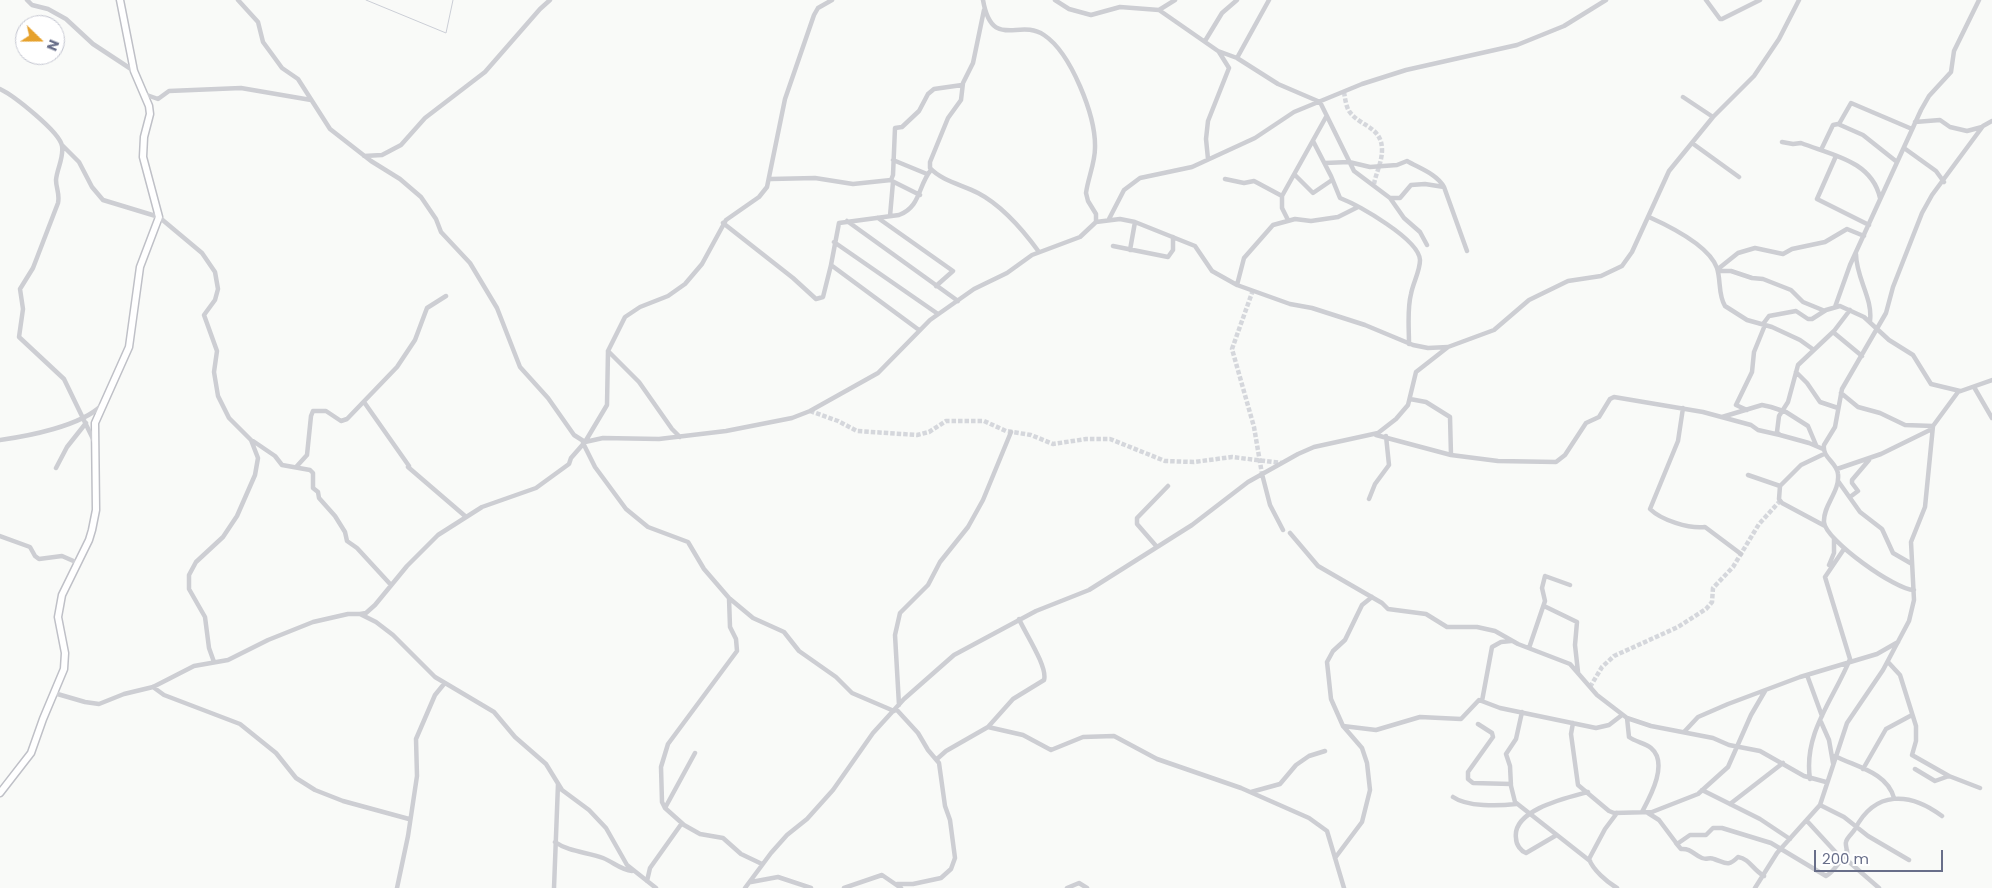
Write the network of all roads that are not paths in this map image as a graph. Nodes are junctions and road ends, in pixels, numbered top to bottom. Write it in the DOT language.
graph roads {
  1 [pos="27,0"];
  2 [pos="120,0"];
  3 [pos="238,0"];
  4 [pos="550,0"];
  5 [pos="832,0"];
  6 [pos="983,0"];
  7 [pos="1055,0"];
  8 [pos="1175,0"];
  9 [pos="1236,0"];
  10 [pos="1269,0"];
  11 [pos="1606,0"];
  12 [pos="1706,0"];
  13 [pos="1760,0"];
  14 [pos="1799,0"];
  15 [pos="1979,0"];
  16 [pos="824,2"];
  17 [pos="985,8"];
  18 [pos="1159,10"];
  19 [pos="1205,41"];
  20 [pos="1218,51"];
  21 [pos="1237,58"];
  22 [pos="134,70"];
  23 [pos="962,85"];
  24 [pos="0,89"];
  25 [pos="144,94"];
  26 [pos="1683,97"];
  27 [pos="311,100"];
  28 [pos="1320,102"];
  29 [pos="1713,117"];
  30 [pos="1326,118"];
  31 [pos="1992,121"];
  32 [pos="1915,122"];
  33 [pos="1839,124"];
  34 [pos="1983,126"];
  35 [pos="1912,129"];
  36 [pos="1312,142"];
  37 [pos="1782,142"];
  38 [pos="1692,143"];
  39 [pos="62,146"];
  40 [pos="1904,148"];
  41 [pos="1821,150"];
  42 [pos="364,156"];
  43 [pos="1836,156"];
  44 [pos="1208,159"];
  45 [pos="893,160"];
  46 [pos="1349,162"];
  47 [pos="1897,162"];
  48 [pos="1325,163"];
  49 [pos="929,172"];
  50 [pos="1295,175"];
  51 [pos="1739,178"];
  52 [pos="770,179"];
  53 [pos="1225,179"];
  54 [pos="1332,180"];
  55 [pos="892,181"];
  56 [pos="1944,182"];
  57 [pos="1444,187"];
  58 [pos="920,195"];
  59 [pos="1282,196"];
  60 [pos="1390,198"];
  61 [pos="1881,200"];
  62 [pos="1358,207"];
  63 [pos="890,216"];
  64 [pos="1648,216"];
  65 [pos="159,217"];
  66 [pos="878,218"];
  67 [pos="1109,219"];
  68 [pos="1288,220"];
  69 [pos="847,221"];
  70 [pos="1096,222"];
  71 [pos="1135,222"];
  72 [pos="723,223"];
  73 [pos="1869,225"];
  74 [pos="1864,236"];
  75 [pos="1173,237"];
  76 [pos="834,242"];
  77 [pos="1427,245"];
  78 [pos="1113,246"];
  79 [pos="1130,250"];
  80 [pos="1856,250"];
  81 [pos="1467,251"];
  82 [pos="1039,252"];
  83 [pos="831,265"];
  84 [pos="1718,270"];
  85 [pos="1237,284"];
  86 [pos="936,286"];
  87 [pos="446,296"];
  88 [pos="958,301"];
  89 [pos="1835,307"];
  90 [pos="1850,310"];
  91 [pos="1825,311"];
  92 [pos="938,314"];
  93 [pos="1870,321"];
  94 [pos="1764,325"];
  95 [pos="1878,329"];
  96 [pos="919,330"];
  97 [pos="1833,332"];
  98 [pos="1409,344"];
  99 [pos="1448,347"];
  100 [pos="1814,350"];
  101 [pos="608,351"];
  102 [pos="1862,356"];
  103 [pos="1796,372"];
  104 [pos="1992,381"];
  105 [pos="1974,386"];
  106 [pos="1961,391"];
  107 [pos="1841,393"];
  108 [pos="1410,399"];
  109 [pos="364,402"];
  110 [pos="101,406"];
  111 [pos="1683,408"];
  112 [pos="1838,408"];
  113 [pos="1748,411"];
  114 [pos="1783,411"];
  115 [pos="1722,417"];
  116 [pos="1992,418"];
  117 [pos="85,421"];
  118 [pos="1932,427"];
  119 [pos="1011,432"];
  120 [pos="1780,434"];
  121 [pos="1375,435"];
  122 [pos="1386,436"];
  123 [pos="680,437"];
  124 [pos="0,440"];
  125 [pos="251,440"];
  126 [pos="94,441"];
  127 [pos="584,442"];
  128 [pos="1817,446"];
  129 [pos="1824,452"];
  130 [pos="1451,455"];
  131 [pos="1870,459"];
  132 [pos="297,466"];
  133 [pos="56,468"];
  134 [pos="1837,469"];
  135 [pos="1262,474"];
  136 [pos="1748,474"];
  137 [pos="1838,481"];
  138 [pos="1168,486"];
  139 [pos="1780,486"];
  140 [pos="1850,497"];
  141 [pos="1369,499"];
  142 [pos="465,516"];
  143 [pos="1824,526"];
  144 [pos="1283,530"];
  145 [pos="1290,533"];
  146 [pos="0,536"];
  147 [pos="1834,539"];
  148 [pos="1157,547"];
  149 [pos="1844,549"];
  150 [pos="1742,554"];
  151 [pos="78,563"];
  152 [pos="1912,564"];
  153 [pos="1827,571"];
  154 [pos="391,585"];
  155 [pos="1570,585"];
  156 [pos="1914,590"];
  157 [pos="1372,597"];
  158 [pos="729,598"];
  159 [pos="1544,606"];
  160 [pos="360,614"];
  161 [pos="1019,619"];
  162 [pos="1511,641"];
  163 [pos="1899,642"];
  164 [pos="1529,648"];
  165 [pos="1850,661"];
  166 [pos="214,662"];
  167 [pos="1888,662"];
  168 [pos="1579,673"];
  169 [pos="1807,675"];
  170 [pos="444,684"];
  171 [pos="153,687"];
  172 [pos="1765,691"];
  173 [pos="54,693"];
  174 [pos="1482,701"];
  175 [pos="896,708"];
  176 [pos="1522,712"];
  177 [pos="1912,715"];
  178 [pos="1625,717"];
  179 [pos="1822,719"];
  180 [pos="1573,723"];
  181 [pos="1478,724"];
  182 [pos="1344,726"];
  183 [pos="988,727"];
  184 [pos="1684,732"];
  185 [pos="1736,747"];
  186 [pos="1325,751"];
  187 [pos="694,753"];
  188 [pos="1835,756"];
  189 [pos="937,759"];
  190 [pos="1783,763"];
  191 [pos="1833,763"];
  192 [pos="1863,769"];
  193 [pos="1915,769"];
  194 [pos="1949,776"];
  195 [pos="1810,778"];
  196 [pos="1826,782"];
  197 [pos="558,784"];
  198 [pos="1511,784"];
  199 [pos="1980,788"];
  200 [pos="1702,790"];
  201 [pos="1250,792"];
  202 [pos="1588,792"];
  203 [pos="0,793"];
  204 [pos="1453,796"];
  205 [pos="1894,798"];
  206 [pos="1516,804"];
  207 [pos="1730,804"];
  208 [pos="1820,805"];
  209 [pos="665,808"];
  210 [pos="1529,813"];
  211 [pos="1617,813"];
  212 [pos="1645,813"];
  213 [pos="1942,816"];
  214 [pos="409,819"];
  215 [pos="1807,821"];
  216 [pos="682,823"];
  217 [pos="1856,827"];
  218 [pos="1556,836"];
  219 [pos="1790,839"];
  220 [pos="555,842"];
  221 [pos="1676,843"];
  222 [pos="563,848"];
  223 [pos="1781,849"];
  224 [pos="554,850"];
  225 [pos="1847,850"];
  226 [pos="1841,858"];
  227 [pos="1335,859"];
  228 [pos="1909,860"];
  229 [pos="1590,861"];
  230 [pos="762,864"];
  231 [pos="633,871"];
  232 [pos="1764,876"];
  233 [pos="648,882"];
  234 [pos="751,882"];
  235 [pos="899,886"];
  236 [pos="397,888"];
  237 [pos="554,888"];
  238 [pos="656,888"];
  239 [pos="745,888"];
  240 [pos="811,888"];
  241 [pos="844,888"];
  242 [pos="1067,888"];
  243 [pos="1087,888"];
  244 [pos="1344,888"];
  245 [pos="1617,888"];
  246 [pos="1755,888"];
  247 [pos="1879,888"];
  1 -- 22 [label="street"];
  2 -- 22 [label="street"];
  3 -- 27 [label="street"];
  4 -- 42 [label="street"];
  5 -- 16 [label="street"];
  6 -- 17 [label="street"];
  7 -- 18 [label="street"];
  8 -- 18 [label="street"];
  9 -- 19 [label="street"];
  10 -- 21 [label="street"];
  11 -- 28 [label="street"];
  12 -- 13 [label="street"];
  14 -- 29 [label="street"];
  15 -- 32 [label="street"];
  16 -- 52 [label="street"];
  17 -- 23 [label="street"];
  17 -- 70 [label="street"];
  18 -- 19 [label="street"];
  19 -- 20 [label="street"];
  20 -- 21 [label="street"];
  20 -- 44 [label="street"];
  21 -- 28 [label="street"];
  22 -- 25 [label="street"];
  23 -- 45 [label="street"];
  23 -- 49 [label="street"];
  24 -- 39 [label="street"];
  25 -- 27 [label="street"];
  25 -- 65 [label="street"];
  26 -- 29 [label="street"];
  27 -- 42 [label="street"];
  28 -- 30 [label="street"];
  28 -- 44 [label="street"];
  29 -- 38 [label="street"];
  30 -- 36 [label="street"];
  30 -- 46 [label="street"];
  31 -- 34 [label="street"];
  32 -- 34 [label="street"];
  32 -- 35 [label="street"];
  33 -- 35 [label="street"];
  33 -- 41 [label="street"];
  33 -- 47 [label="street"];
  34 -- 56 [label="street"];
  35 -- 40 [label="street"];
  36 -- 48 [label="street"];
  36 -- 50 [label="street"];
  37 -- 41 [label="street"];
  38 -- 51 [label="street"];
  38 -- 64 [label="street"];
  39 -- 65 [label="street"];
  39 -- 117 [label="street"];
  40 -- 47 [label="street"];
  40 -- 56 [label="street"];
  41 -- 43 [label="street"];
  42 -- 127 [label="street"];
  43 -- 61 [label="street"];
  43 -- 73 [label="street"];
  44 -- 67 [label="street"];
  45 -- 49 [label="street"];
  45 -- 55 [label="street"];
  46 -- 48 [label="street"];
  46 -- 57 [label="street"];
  46 -- 60 [label="street"];
  47 -- 61 [label="street"];
  48 -- 54 [label="street"];
  49 -- 58 [label="street"];
  49 -- 82 [label="street"];
  50 -- 54 [label="street"];
  50 -- 59 [label="street"];
  52 -- 55 [label="street"];
  52 -- 72 [label="street"];
  53 -- 59 [label="street"];
  54 -- 62 [label="street"];
  55 -- 58 [label="street"];
  55 -- 63 [label="street"];
  56 -- 95 [label="street"];
  57 -- 60 [label="street"];
  57 -- 81 [label="street"];
  58 -- 63 [label="street"];
  59 -- 68 [label="street"];
  60 -- 77 [label="street"];
  61 -- 73 [label="street"];
  62 -- 68 [label="street"];
  62 -- 98 [label="street"];
  63 -- 66 [label="street"];
  64 -- 84 [label="street"];
  64 -- 99 [label="street"];
  65 -- 110 [label="street"];
  65 -- 125 [label="street"];
  66 -- 69 [label="street"];
  66 -- 86 [label="street"];
  67 -- 70 [label="street"];
  67 -- 71 [label="street"];
  68 -- 85 [label="street"];
  69 -- 76 [label="street"];
  69 -- 86 [label="street"];
  70 -- 82 [label="street"];
  71 -- 75 [label="street"];
  71 -- 79 [label="street"];
  72 -- 83 [label="street"];
  72 -- 101 [label="street"];
  73 -- 74 [label="street"];
  74 -- 80 [label="street"];
  74 -- 84 [label="street"];
  75 -- 79 [label="street"];
  75 -- 85 [label="street"];
  76 -- 83 [label="street"];
  76 -- 92 [label="street"];
  78 -- 79 [label="street"];
  80 -- 89 [label="street"];
  80 -- 93 [label="street"];
  82 -- 88 [label="street"];
  83 -- 96 [label="street"];
  84 -- 91 [label="street"];
  84 -- 94 [label="street"];
  85 -- 98 [label="street"];
  86 -- 88 [label="street"];
  87 -- 109 [label="street"];
  88 -- 92 [label="street"];
  89 -- 90 [label="street"];
  89 -- 91 [label="street"];
  90 -- 93 [label="street"];
  90 -- 97 [label="street"];
  91 -- 94 [label="street"];
  92 -- 96 [label="street"];
  93 -- 95 [label="street"];
  94 -- 100 [label="street"];
  94 -- 113 [label="street"];
  95 -- 102 [label="street"];
  95 -- 106 [label="street"];
  96 -- 123 [label="street"];
  97 -- 100 [label="street"];
  97 -- 102 [label="street"];
  98 -- 99 [label="street"];
  99 -- 108 [label="street"];
  100 -- 103 [label="street"];
  101 -- 123 [label="street"];
  101 -- 127 [label="street"];
  102 -- 107 [label="street"];
  103 -- 112 [label="street"];
  103 -- 114 [label="street"];
  104 -- 105 [label="street"];
  105 -- 106 [label="street"];
  105 -- 116 [label="street"];
  106 -- 118 [label="street"];
  107 -- 112 [label="street"];
  107 -- 118 [label="street"];
  108 -- 121 [label="street"];
  108 -- 130 [label="street"];
  109 -- 132 [label="street"];
  109 -- 142 [label="street"];
  110 -- 117 [label="street"];
  110 -- 126 [label="street"];
  111 -- 115 [label="street"];
  111 -- 130 [label="street"];
  111 -- 150 [label="street"];
  112 -- 129 [label="street"];
  113 -- 114 [label="street"];
  113 -- 115 [label="street"];
  114 -- 120 [label="street"];
  114 -- 128 [label="street"];
  115 -- 120 [label="street"];
  117 -- 124 [label="street"];
  117 -- 126 [label="street"];
  117 -- 133 [label="street"];
  118 -- 131 [label="street"];
  118 -- 152 [label="street"];
  119 -- 175 [label="street"];
  120 -- 128 [label="street"];
  121 -- 122 [label="street"];
  121 -- 135 [label="street"];
  122 -- 130 [label="street"];
  122 -- 141 [label="street"];
  123 -- 127 [label="street"];
  125 -- 132 [label="street"];
  125 -- 166 [label="street"];
  126 -- 151 [label="street"];
  127 -- 142 [label="street"];
  127 -- 158 [label="street"];
  128 -- 129 [label="street"];
  129 -- 134 [label="street"];
  129 -- 139 [label="street"];
  131 -- 134 [label="street"];
  131 -- 140 [label="street"];
  132 -- 154 [label="street"];
  134 -- 137 [label="street"];
  135 -- 144 [label="street"];
  135 -- 148 [label="street"];
  136 -- 139 [label="street"];
  137 -- 140 [label="street"];
  137 -- 143 [label="street"];
  138 -- 148 [label="street"];
  139 -- 143 [label="street"];
  140 -- 152 [label="street"];
  142 -- 154 [label="street"];
  143 -- 147 [label="street"];
  145 -- 157 [label="street"];
  146 -- 151 [label="street"];
  147 -- 149 [label="street"];
  147 -- 153 [label="street"];
  148 -- 161 [label="street"];
  149 -- 153 [label="street"];
  149 -- 156 [label="street"];
  151 -- 173 [label="street"];
  152 -- 156 [label="street"];
  153 -- 165 [label="street"];
  154 -- 160 [label="street"];
  155 -- 159 [label="street"];
  156 -- 163 [label="street"];
  157 -- 162 [label="street"];
  157 -- 182 [label="street"];
  158 -- 175 [label="street"];
  158 -- 209 [label="street"];
  159 -- 164 [label="street"];
  159 -- 168 [label="street"];
  160 -- 166 [label="street"];
  160 -- 170 [label="street"];
  161 -- 175 [label="street"];
  161 -- 183 [label="street"];
  162 -- 164 [label="street"];
  162 -- 174 [label="street"];
  163 -- 165 [label="street"];
  163 -- 167 [label="street"];
  164 -- 168 [label="street"];
  165 -- 169 [label="street"];
  165 -- 179 [label="street"];
  166 -- 171 [label="street"];
  167 -- 177 [label="street"];
  167 -- 188 [label="street"];
  168 -- 178 [label="street"];
  169 -- 172 [label="street"];
  169 -- 179 [label="street"];
  170 -- 197 [label="street"];
  170 -- 214 [label="street"];
  171 -- 173 [label="street"];
  171 -- 214 [label="street"];
  172 -- 184 [label="street"];
  172 -- 185 [label="street"];
  173 -- 203 [label="street"];
  174 -- 176 [label="street"];
  174 -- 182 [label="street"];
  175 -- 189 [label="street"];
  175 -- 230 [label="street"];
  176 -- 180 [label="street"];
  176 -- 198 [label="street"];
  177 -- 192 [label="street"];
  177 -- 194 [label="street"];
  178 -- 180 [label="street"];
  178 -- 184 [label="street"];
  178 -- 212 [label="street"];
  179 -- 191 [label="street"];
  179 -- 195 [label="street"];
  180 -- 202 [label="street"];
  181 -- 198 [label="street"];
  182 -- 227 [label="street"];
  183 -- 189 [label="street"];
  183 -- 201 [label="street"];
  184 -- 185 [label="street"];
  185 -- 190 [label="street"];
  185 -- 200 [label="street"];
  186 -- 201 [label="street"];
  187 -- 209 [label="street"];
  188 -- 191 [label="street"];
  188 -- 192 [label="street"];
  189 -- 235 [label="street"];
  190 -- 195 [label="street"];
  190 -- 207 [label="street"];
  191 -- 196 [label="street"];
  192 -- 205 [label="street"];
  193 -- 194 [label="street"];
  194 -- 199 [label="street"];
  195 -- 196 [label="street"];
  196 -- 208 [label="street"];
  197 -- 220 [label="street"];
  197 -- 231 [label="street"];
  198 -- 206 [label="street"];
  200 -- 207 [label="street"];
  200 -- 212 [label="street"];
  201 -- 227 [label="street"];
  202 -- 210 [label="street"];
  202 -- 211 [label="street"];
  204 -- 206 [label="street"];
  205 -- 213 [label="street"];
  205 -- 217 [label="street"];
  206 -- 210 [label="street"];
  207 -- 219 [label="street"];
  208 -- 215 [label="street"];
  208 -- 217 [label="street"];
  209 -- 216 [label="street"];
  210 -- 218 [label="street"];
  210 -- 218 [label="street"];
  211 -- 212 [label="street"];
  211 -- 229 [label="street"];
  212 -- 221 [label="street"];
  214 -- 236 [label="street"];
  215 -- 219 [label="street"];
  215 -- 226 [label="street"];
  216 -- 230 [label="street"];
  216 -- 233 [label="street"];
  217 -- 225 [label="street"];
  217 -- 228 [label="street"];
  218 -- 229 [label="street"];
  219 -- 223 [label="street"];
  220 -- 222 [label="street"];
  220 -- 224 [label="street"];
  221 -- 223 [label="street"];
  221 -- 232 [label="street"];
  222 -- 224 [label="street"];
  222 -- 231 [label="street"];
  223 -- 226 [label="street"];
  223 -- 232 [label="street"];
  224 -- 237 [label="street"];
  225 -- 226 [label="street"];
  225 -- 247 [label="street"];
  227 -- 244 [label="street"];
  229 -- 245 [label="street"];
  230 -- 234 [label="street"];
  231 -- 233 [label="street"];
  232 -- 246 [label="street"];
  233 -- 238 [label="street"];
  234 -- 239 [label="street"];
  234 -- 240 [label="street"];
  235 -- 241 [label="street"];
  242 -- 243 [label="street"];
}
